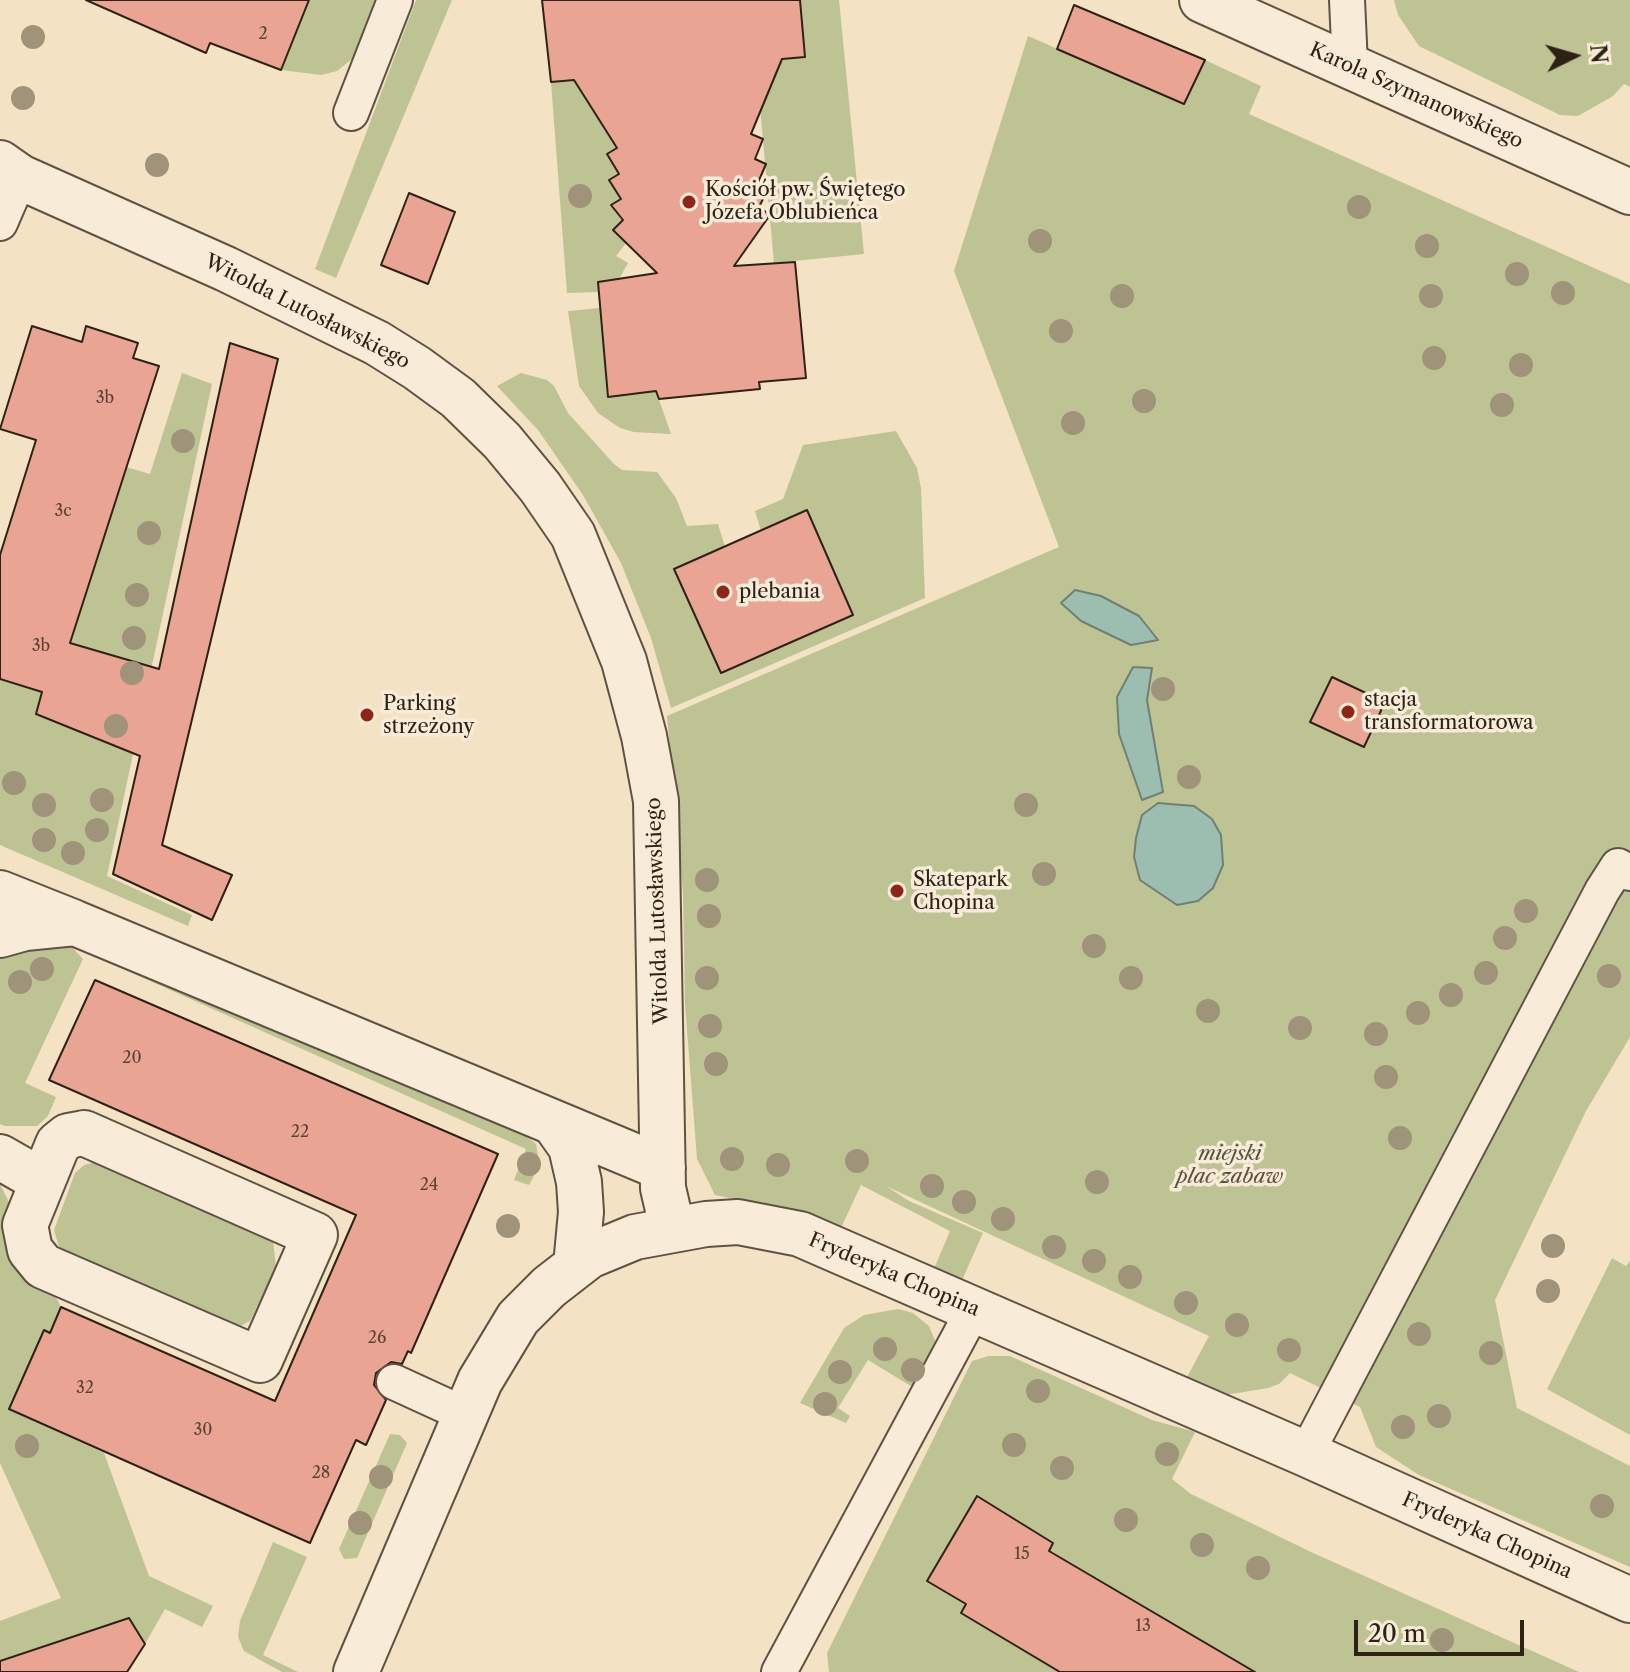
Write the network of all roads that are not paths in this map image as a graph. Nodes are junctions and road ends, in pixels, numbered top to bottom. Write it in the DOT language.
graph roads {
  1 [pos="395,0"];
  2 [pos="1202,0"];
  3 [pos="1347,0"];
  4 [pos="1350,65"];
  5 [pos="351,113"];
  6 [pos="10,170"];
  7 [pos="1630,192"];
  8 [pos="0,223"];
  9 [pos="1630,873"];
  10 [pos="0,893"];
  11 [pos="75,923"];
  12 [pos="0,935"];
  13 [pos="554,1123"];
  14 [pos="0,1157"];
  15 [pos="663,1168"];
  16 [pos="42,1181"];
  17 [pos="672,1227"];
  18 [pos="576,1266"];
  19 [pos="974,1309"];
  20 [pos="394,1382"];
  21 [pos="466,1415"];
  22 [pos="1306,1454"];
  23 [pos="1630,1600"];
  24 [pos="356,1672"];
  25 [pos="779,1672"];
  1 -- 5 [label="lane"];
  2 -- 4 [label="street, Karola Szymanowskiego"];
  3 -- 4 [label="lane"];
  4 -- 7 [label="street, Karola Szymanowskiego"];
  6 -- 8 [label="lane"];
  6 -- 15 [label="street, Witolda Lutosławskiego"];
  9 -- 22 [label="lane"];
  10 -- 11 [label="street"];
  11 -- 12 [label="street"];
  11 -- 13 [label="street"];
  13 -- 15 [label="street"];
  13 -- 18 [label="street"];
  14 -- 16 [label="street"];
  15 -- 17 [label="street, Witolda Lutosławskiego"];
  16 -- 16 [label="street"];
  17 -- 18 [label="street, Fryderyka Chopina"];
  17 -- 19 [label="street, Fryderyka Chopina"];
  18 -- 21 [label="street, Fryderyka Chopina"];
  19 -- 22 [label="street, Fryderyka Chopina"];
  19 -- 25 [label="lane"];
  20 -- 21 [label="lane"];
  21 -- 24 [label="street, Fryderyka Chopina"];
  22 -- 23 [label="street, Fryderyka Chopina"];
}
